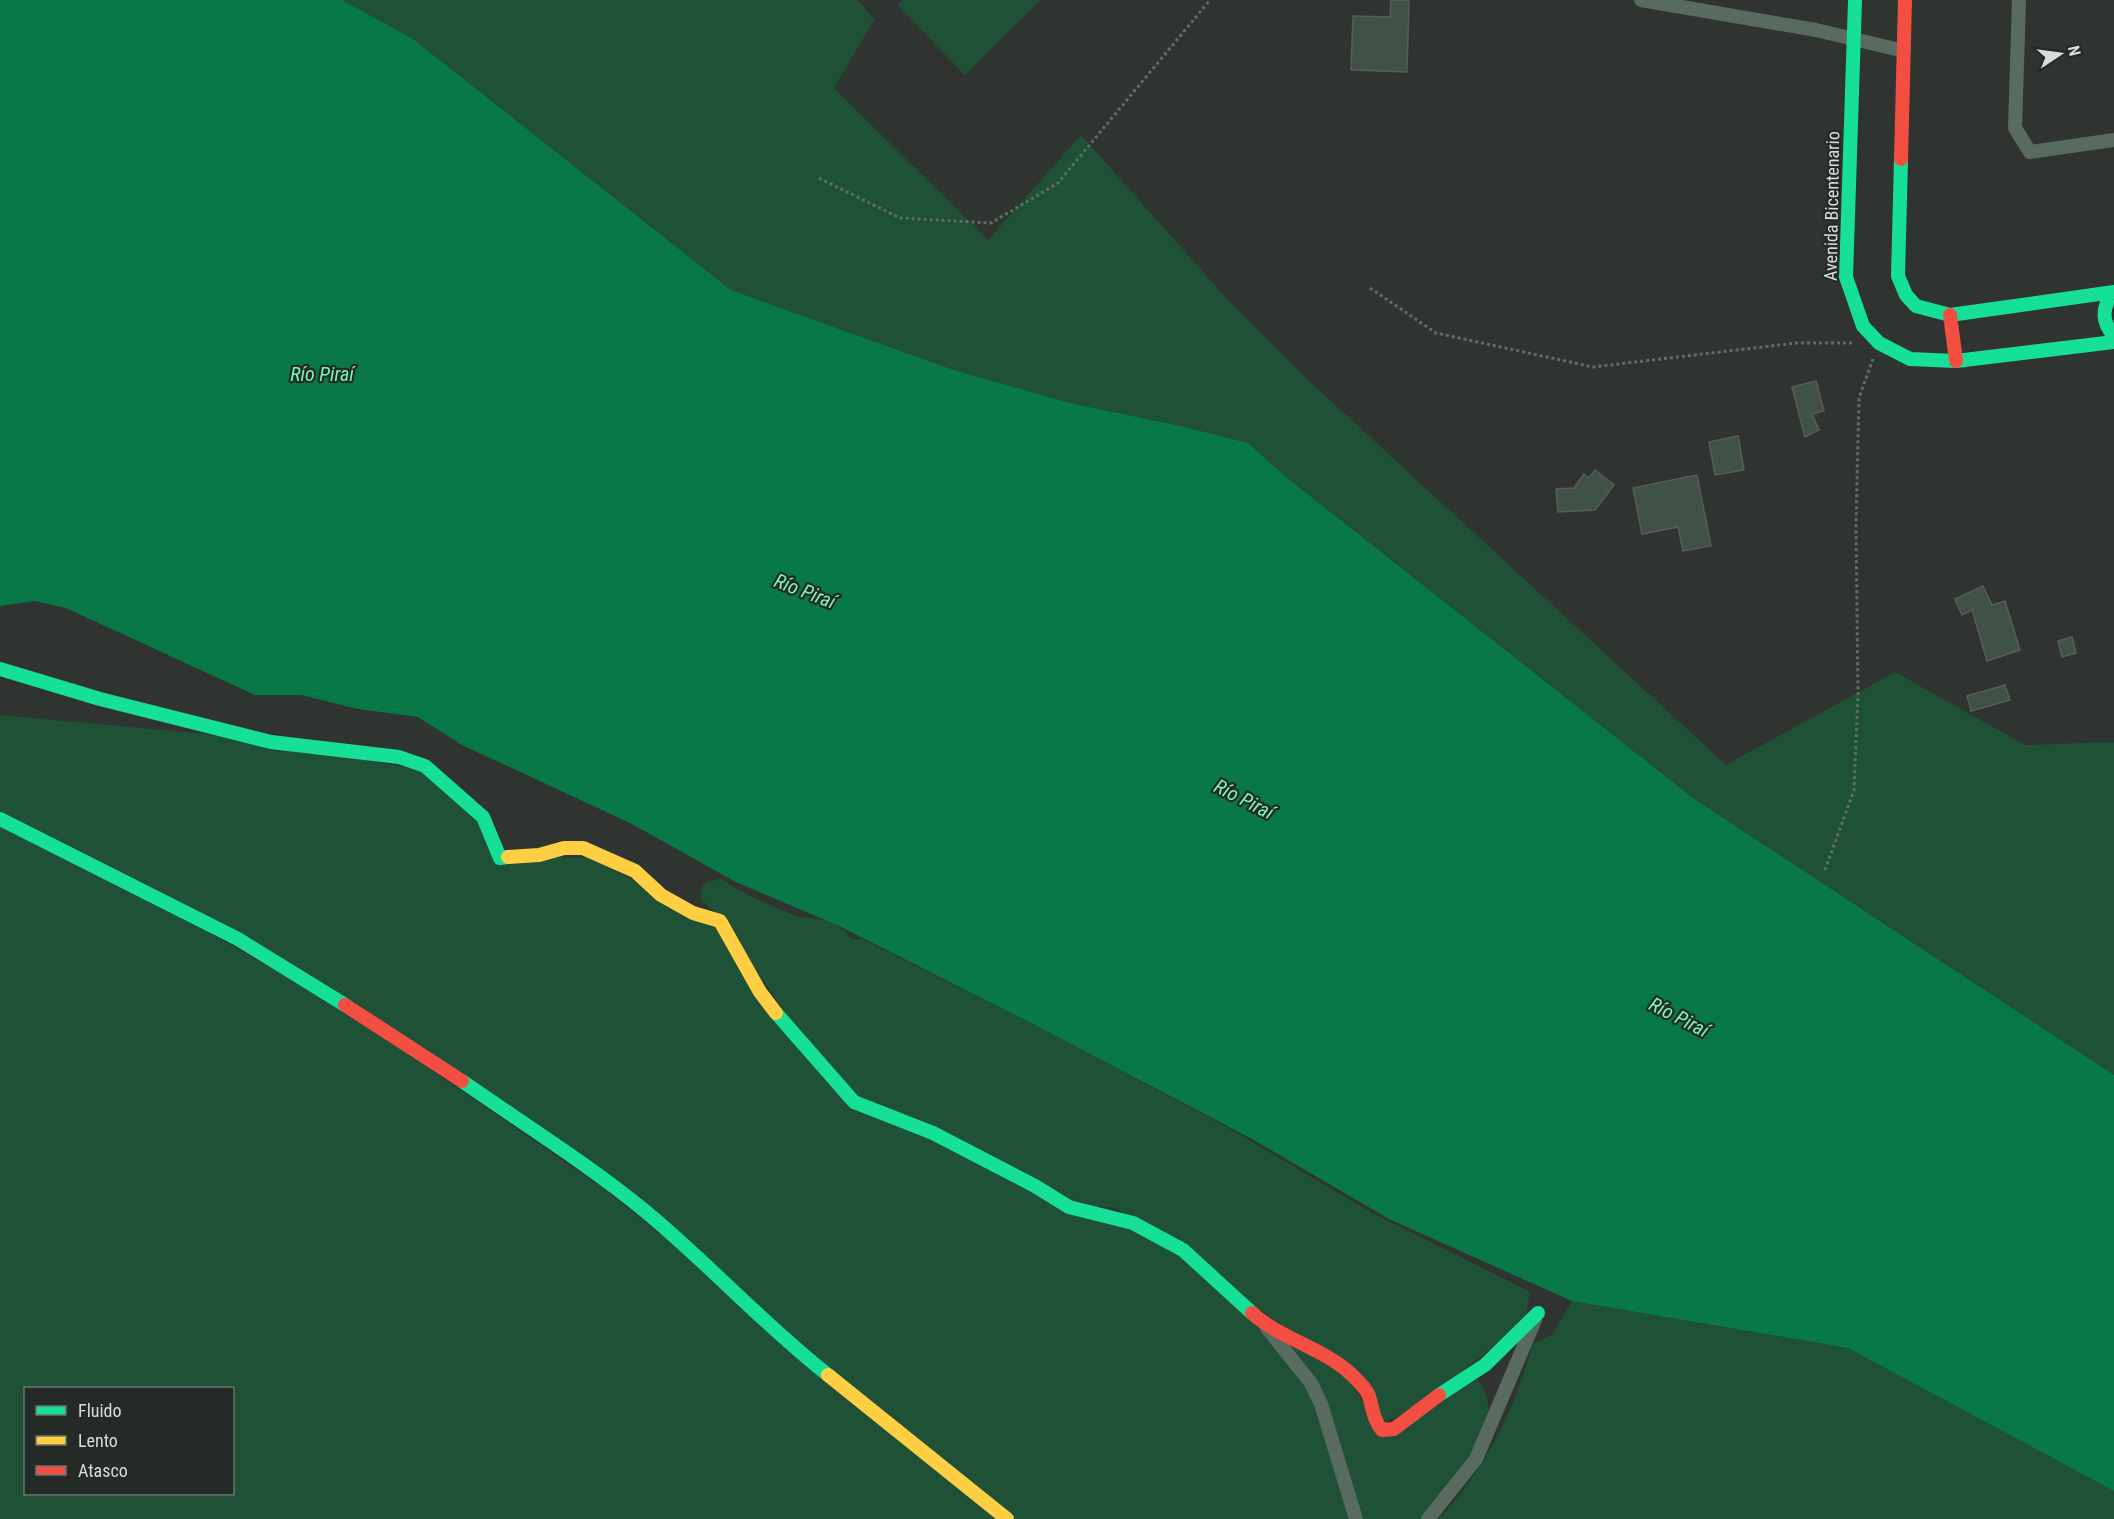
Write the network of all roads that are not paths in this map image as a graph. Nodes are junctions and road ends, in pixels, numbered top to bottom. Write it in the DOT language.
graph roads {
  1 [pos="1641,0"];
  2 [pos="1856,0"];
  3 [pos="1905,0"];
  4 [pos="2019,0"];
  5 [pos="1855,38"];
  6 [pos="1904,51"];
  7 [pos="2114,140"];
  8 [pos="2114,292"];
  9 [pos="1950,315"];
  10 [pos="2114,336"];
  11 [pos="2114,342"];
  12 [pos="1956,361"];
  13 [pos="0,669"];
  14 [pos="0,819"];
  15 [pos="1264,1324"];
  16 [pos="1007,1519"];
  17 [pos="1356,1519"];
  18 [pos="1428,1519"];
  1 -- 5 [label="street"];
  2 -- 5 [label="street, Avenida Bicentenario"];
  3 -- 6 [label="street"];
  4 -- 7 [label="street"];
  5 -- 6 [label="street"];
  5 -- 12 [label="street, Avenida Bicentenario"];
  6 -- 9 [label="street"];
  8 -- 9 [label="street"];
  8 -- 10 [label="street"];
  9 -- 12 [label="street"];
  11 -- 12 [label="street, Avenida Bicentenario"];
  13 -- 15 [label="street"];
  14 -- 16 [label="street"];
  15 -- 17 [label="street"];
  15 -- 18 [label="street"];
}
